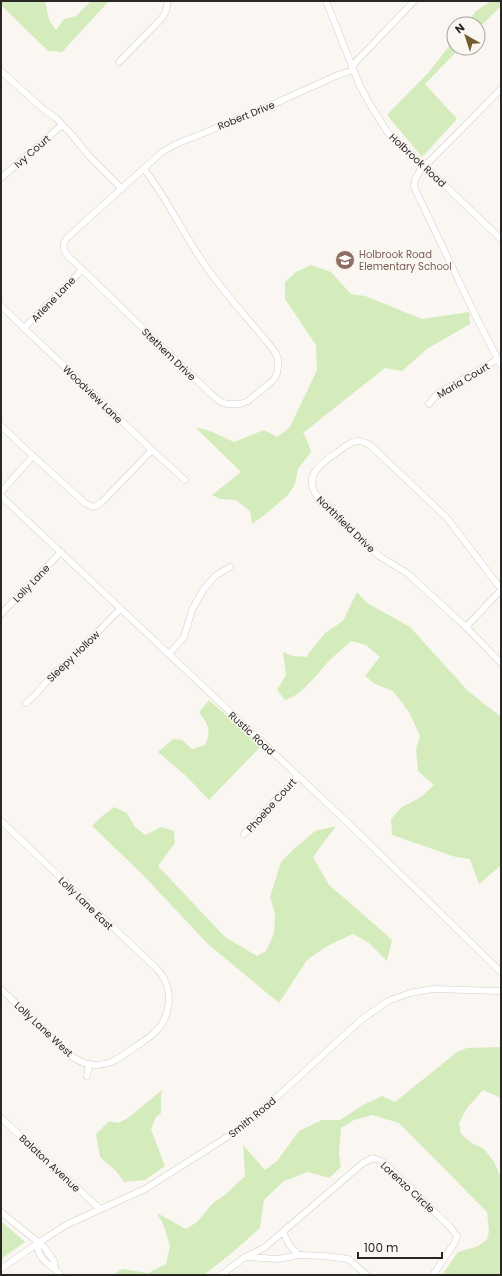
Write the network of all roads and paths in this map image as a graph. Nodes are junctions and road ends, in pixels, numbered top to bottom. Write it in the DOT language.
graph roads {
  1 [pos="168,1"];
  2 [pos="326,1"];
  3 [pos="414,1"];
  4 [pos="119,62"];
  5 [pos="353,68"];
  6 [pos="1,71"];
  7 [pos="501,89"];
  8 [pos="62,124"];
  9 [pos="423,165"];
  10 [pos="145,170"];
  11 [pos="1,178"];
  12 [pos="122,189"];
  13 [pos="501,239"];
  14 [pos="82,270"];
  15 [pos="1,306"];
  16 [pos="24,328"];
  17 [pos="500,362"];
  18 [pos="429,404"];
  19 [pos="1,426"];
  20 [pos="152,450"];
  21 [pos="33,456"];
  22 [pos="185,480"];
  23 [pos="1,492"];
  24 [pos="1,496"];
  25 [pos="61,552"];
  26 [pos="230,567"];
  27 [pos="501,589"];
  28 [pos="120,609"];
  29 [pos="1,614"];
  30 [pos="466,628"];
  31 [pos="169,654"];
  32 [pos="501,663"];
  33 [pos="26,703"];
  34 [pos="298,776"];
  35 [pos="1,821"];
  36 [pos="244,834"];
  37 [pos="501,972"];
  38 [pos="2,991"];
  39 [pos="501,991"];
  40 [pos="89,1064"];
  41 [pos="87,1076"];
  42 [pos="1,1118"];
  43 [pos="100,1209"];
  44 [pos="1,1212"];
  45 [pos="283,1232"];
  46 [pos="38,1243"];
  47 [pos="299,1255"];
  48 [pos="244,1257"];
  49 [pos="1,1269"];
  50 [pos="61,1275"];
  51 [pos="221,1275"];
  52 [pos="368,1275"];
  53 [pos="433,1275"];
  1 -- 4 [label="street"];
  2 -- 5 [label="street, Holbrook Road"];
  3 -- 5 [label="street"];
  5 -- 9 [label="street, Holbrook Road"];
  5 -- 10 [label="street, Robert Drive"];
  6 -- 8 [label="street"];
  7 -- 9 [label="street"];
  8 -- 11 [label="street, Ivy Court"];
  8 -- 12 [label="street"];
  9 -- 13 [label="street, Holbrook Road"];
  9 -- 17 [label="street"];
  10 -- 12 [label="street, Stethem Drive"];
  10 -- 14 [label="street, Stethem Drive"];
  12 -- 14 [label="street, Stethem Drive"];
  14 -- 16 [label="street, Arlene Lane"];
  15 -- 16 [label="street, Woodview Lane"];
  16 -- 20 [label="street, Woodview Lane"];
  17 -- 18 [label="street, Maria Court"];
  19 -- 21 [label="street"];
  20 -- 21 [label="street"];
  20 -- 22 [label="street, Woodview Lane"];
  21 -- 23 [label="street"];
  24 -- 25 [label="street, Rustic Road"];
  25 -- 28 [label="street, Rustic Road"];
  25 -- 29 [label="street, Lolly Lane"];
  26 -- 31 [label="street"];
  27 -- 30 [label="street"];
  27 -- 30 [label="street, Northfield Drive"];
  28 -- 31 [label="street, Rustic Road"];
  28 -- 33 [label="street, Sleepy Hollow"];
  30 -- 32 [label="street, Northfield Drive"];
  31 -- 34 [label="street, Rustic Road"];
  34 -- 36 [label="street, Phoebe Court"];
  34 -- 37 [label="street, Rustic Road"];
  35 -- 40 [label="street, Lolly Lane East"];
  38 -- 40 [label="street, Lolly Lane West"];
  39 -- 43 [label="street, Smith Road"];
  40 -- 41 [label="street"];
  42 -- 43 [label="street, Balaton Avenue"];
  43 -- 46 [label="street, Smith Road"];
  44 -- 46 [label="street"];
  45 -- 47 [label="street"];
  45 -- 48 [label="street, Lorenzo Circle"];
  45 -- 53 [label="street, Lorenzo Circle"];
  46 -- 49 [label="street, Smith Road"];
  46 -- 50 [label="street"];
  47 -- 48 [label="street"];
  47 -- 52 [label="street"];
  48 -- 51 [label="street, Lorenzo Circle"];
}
